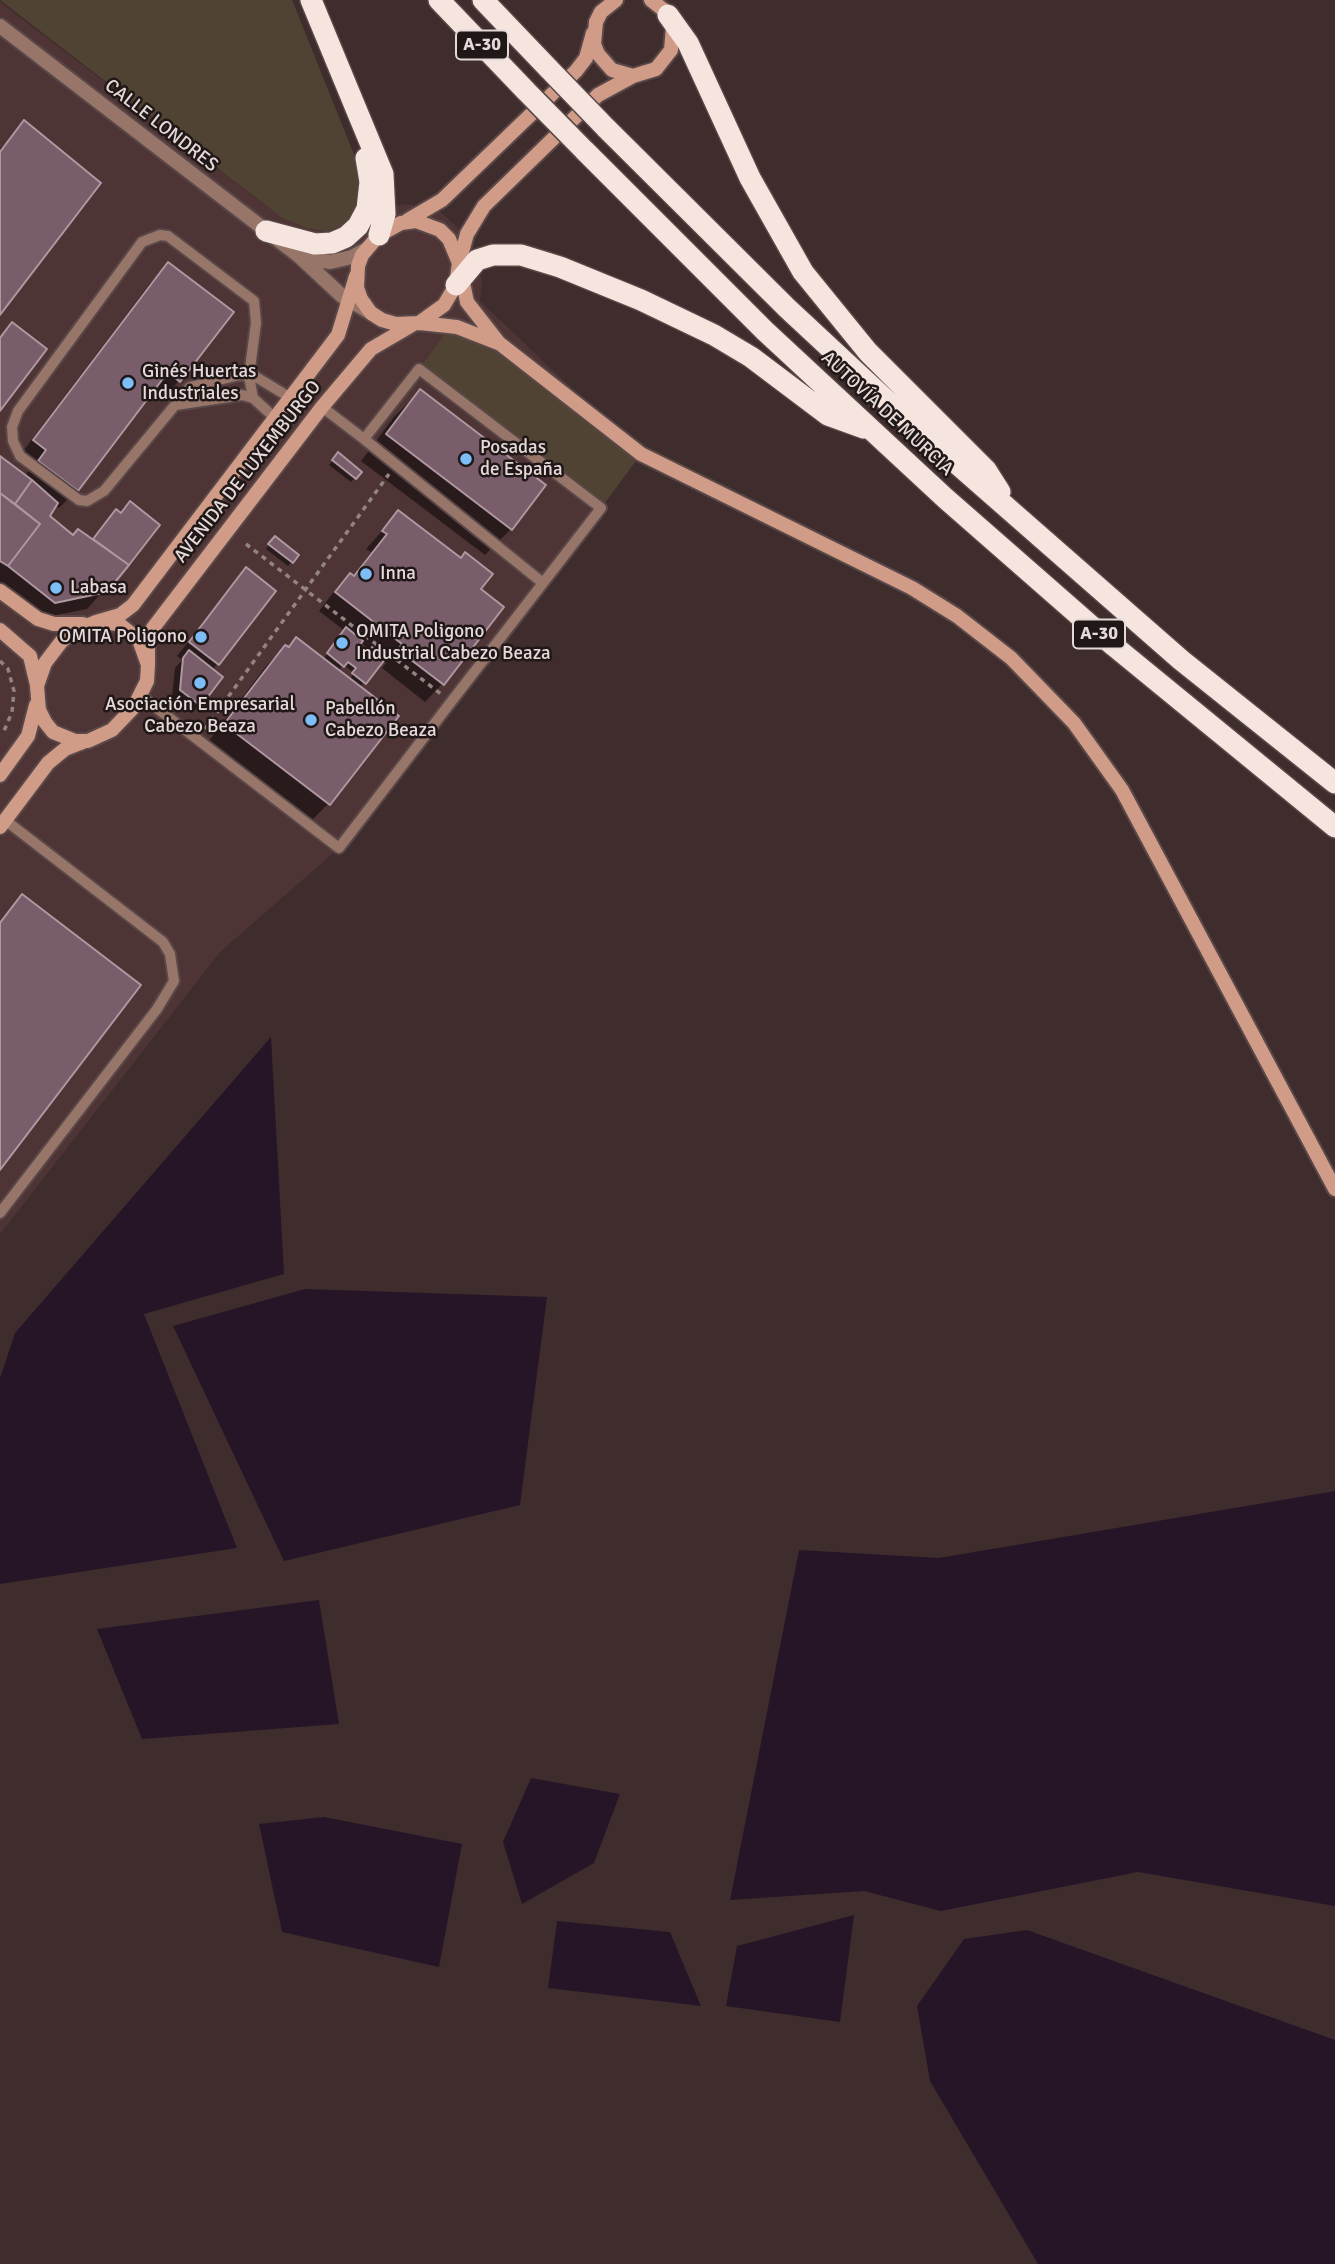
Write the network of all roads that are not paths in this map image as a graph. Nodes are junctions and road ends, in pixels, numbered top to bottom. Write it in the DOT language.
graph roads {
  1 [pos="311,0"];
  2 [pos="439,0"];
  3 [pos="483,0"];
  4 [pos="616,0"];
  5 [pos="652,0"];
  6 [pos="664,9"];
  7 [pos="0,26"];
  8 [pos="593,33"];
  9 [pos="633,76"];
  10 [pos="356,112"];
  11 [pos="401,223"];
  12 [pos="266,231"];
  13 [pos="373,242"];
  14 [pos="299,256"];
  15 [pos="459,273"];
  16 [pos="356,276"];
  17 [pos="349,300"];
  18 [pos="371,313"];
  19 [pos="415,324"];
  20 [pos="499,343"];
  21 [pos="249,376"];
  22 [pos="289,397"];
  23 [pos="253,398"];
  24 [pos="176,405"];
  25 [pos="322,407"];
  26 [pos="274,417"];
  27 [pos="872,431"];
  28 [pos="364,439"];
  29 [pos="1012,512"];
  30 [pos="543,583"];
  31 [pos="0,591"];
  32 [pos="94,623"];
  33 [pos="0,630"];
  34 [pos="148,666"];
  35 [pos="37,693"];
  36 [pos="141,696"];
  37 [pos="88,741"];
  38 [pos="0,775"];
  39 [pos="1335,783"];
  40 [pos="3,823"];
  41 [pos="1335,827"];
  42 [pos="1335,1189"];
  43 [pos="0,1213"];
  1 -- 10 [label="highway"];
  2 -- 27 [label="highway, AUTOVÍA DE MURCIA / A-30, bridge"];
  3 -- 29 [label="highway, AUTOVÍA DE MURCIA / A-30, bridge"];
  4 -- 8 [label="main road"];
  5 -- 6 [label="main road"];
  6 -- 9 [label="main road, AVENIDA DE LUXEMBURGO"];
  6 -- 29 [label="highway"];
  7 -- 12 [label="street, CALLE LONDRES"];
  8 -- 9 [label="main road"];
  8 -- 11 [label="main road"];
  9 -- 15 [label="main road, AVENIDA DE LUXEMBURGO"];
  10 -- 12 [label="highway"];
  10 -- 13 [label="highway"];
  11 -- 13 [label="main road"];
  11 -- 15 [label="main road"];
  12 -- 14 [label="street, CALLE LONDRES"];
  13 -- 14 [label="street"];
  13 -- 16 [label="main road, AVENIDA DE LUXEMBURGO"];
  14 -- 17 [label="street, CALLE LONDRES"];
  15 -- 19 [label="main road, AVENIDA DE LUXEMBURGO"];
  15 -- 20 [label="main road"];
  15 -- 27 [label="highway"];
  16 -- 17 [label="main road, AVENIDA DE LUXEMBURGO"];
  16 -- 18 [label="main road"];
  17 -- 18 [label="street, CALLE LONDRES"];
  17 -- 22 [label="main road, AVENIDA DE LUXEMBURGO"];
  18 -- 19 [label="main road"];
  19 -- 20 [label="main road"];
  19 -- 25 [label="main road, AVENIDA DE LUXEMBURGO"];
  20 -- 42 [label="main road"];
  21 -- 22 [label="lane"];
  21 -- 23 [label="lane"];
  21 -- 24 [label="lane"];
  21 -- 24 [label="lane"];
  22 -- 26 [label="main road, AVENIDA DE LUXEMBURGO"];
  23 -- 24 [label="lane"];
  23 -- 26 [label="lane"];
  25 -- 28 [label="lane"];
  25 -- 34 [label="main road, AVENIDA DE LUXEMBURGO"];
  26 -- 32 [label="main road, AVENIDA DE LUXEMBURGO"];
  27 -- 41 [label="highway, AUTOVÍA DE MURCIA / A-30"];
  28 -- 30 [label="lane"];
  28 -- 30 [label="lane"];
  29 -- 39 [label="highway, AUTOVÍA DE MURCIA / A-30"];
  30 -- 36 [label="lane"];
  31 -- 32 [label="main road"];
  32 -- 34 [label="main road"];
  32 -- 35 [label="main road"];
  33 -- 35 [label="main road"];
  34 -- 36 [label="main road"];
  35 -- 37 [label="main road"];
  35 -- 38 [label="main road"];
  36 -- 37 [label="main road"];
  37 -- 40 [label="main road"];
  40 -- 43 [label="lane"];
}
